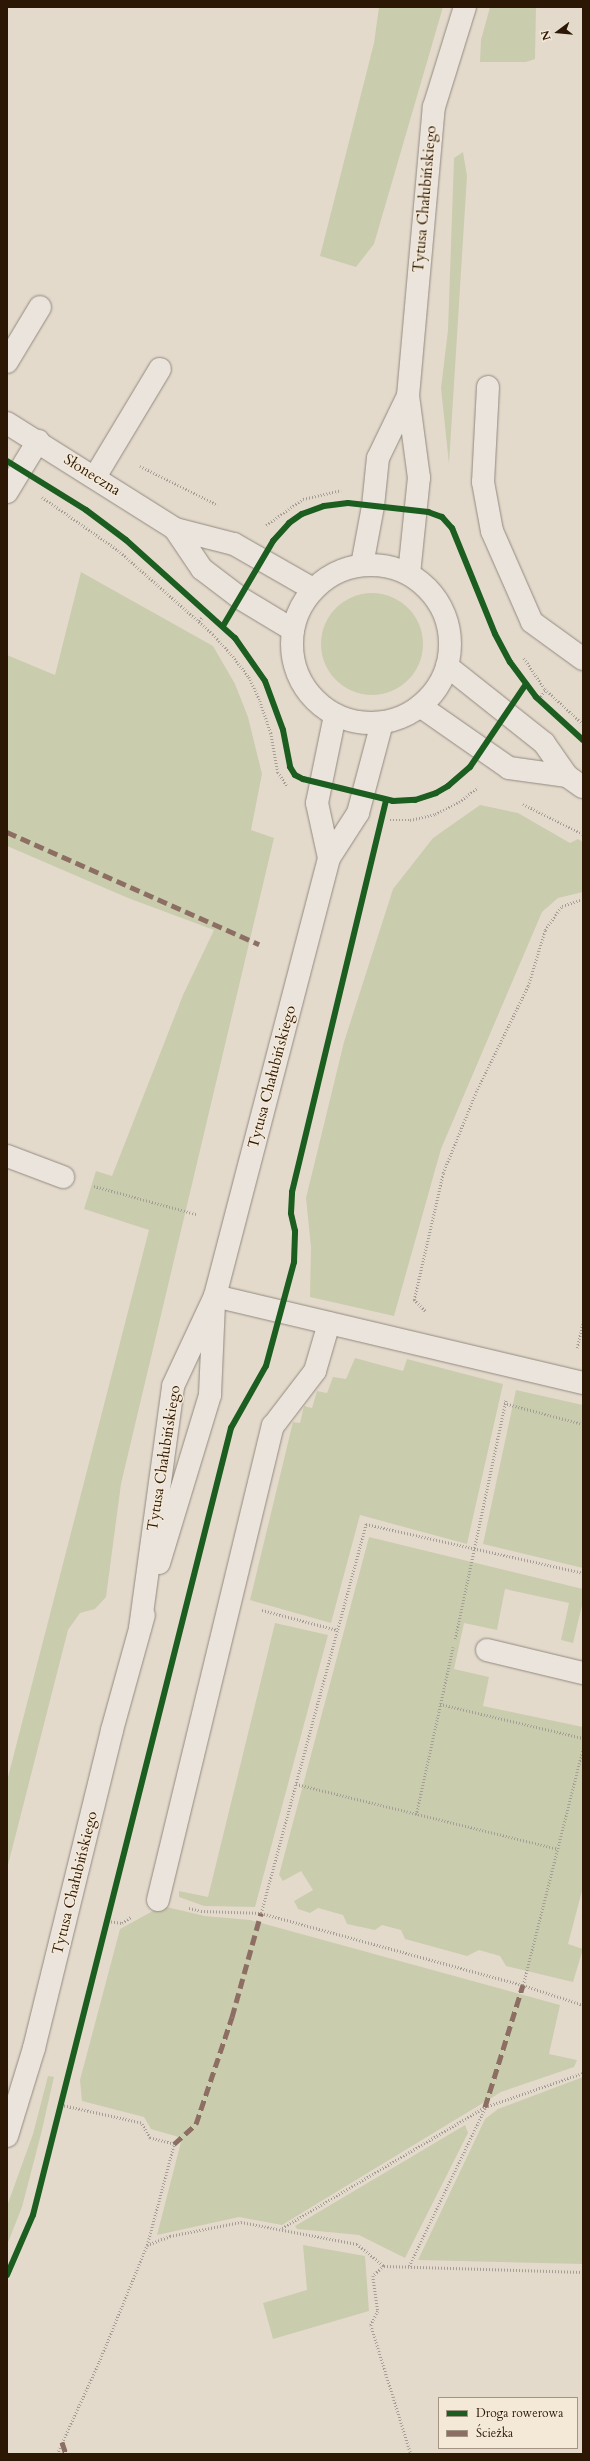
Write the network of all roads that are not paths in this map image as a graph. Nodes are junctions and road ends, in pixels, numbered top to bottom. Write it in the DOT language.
graph roads {
  1 [pos="465,7"];
  2 [pos="40,307"];
  3 [pos="7,362"];
  4 [pos="160,369"];
  5 [pos="488,387"];
  6 [pos="408,396"];
  7 [pos="7,423"];
  8 [pos="38,442"];
  9 [pos="95,476"];
  10 [pos="7,492"];
  11 [pos="175,529"];
  12 [pos="362,565"];
  13 [pos="409,574"];
  14 [pos="313,589"];
  15 [pos="293,630"];
  16 [pos="583,659"];
  17 [pos="447,666"];
  18 [pos="420,706"];
  19 [pos="335,715"];
  20 [pos="382,722"];
  21 [pos="575,782"];
  22 [pos="329,858"];
  23 [pos="7,1156"];
  24 [pos="63,1177"];
  25 [pos="215,1296"];
  26 [pos="329,1323"];
  27 [pos="583,1383"];
  28 [pos="140,1628"];
  29 [pos="487,1650"];
  30 [pos="583,1673"];
  31 [pos="158,1900"];
  32 [pos="7,2136"];
  1 -- 6 [label="street, Tytusa Chałubińskiego"];
  2 -- 3 [label="street"];
  4 -- 9 [label="street"];
  5 -- 16 [label="street"];
  6 -- 12 [label="street, Tytusa Chałubińskiego"];
  6 -- 13 [label="street, Tytusa Chałubińskiego"];
  7 -- 8 [label="street, Słoneczna"];
  8 -- 9 [label="street, Słoneczna"];
  8 -- 10 [label="street"];
  9 -- 11 [label="street, Słoneczna"];
  11 -- 14 [label="street, Słoneczna"];
  11 -- 15 [label="street, Słoneczna"];
  12 -- 13 [label="street"];
  12 -- 14 [label="street"];
  13 -- 17 [label="street"];
  14 -- 15 [label="street"];
  15 -- 19 [label="street"];
  17 -- 18 [label="street"];
  17 -- 21 [label="street"];
  18 -- 20 [label="street"];
  18 -- 21 [label="street"];
  19 -- 20 [label="street"];
  19 -- 22 [label="street, Tytusa Chałubińskiego"];
  20 -- 22 [label="street, Tytusa Chałubińskiego"];
  22 -- 25 [label="street, Tytusa Chałubińskiego"];
  23 -- 24 [label="street"];
  25 -- 26 [label="street"];
  25 -- 28 [label="street, Tytusa Chałubińskiego"];
  25 -- 28 [label="street, Tytusa Chałubińskiego"];
  26 -- 27 [label="street"];
  26 -- 31 [label="street"];
  28 -- 32 [label="street, Tytusa Chałubińskiego"];
  29 -- 30 [label="street"];
}
